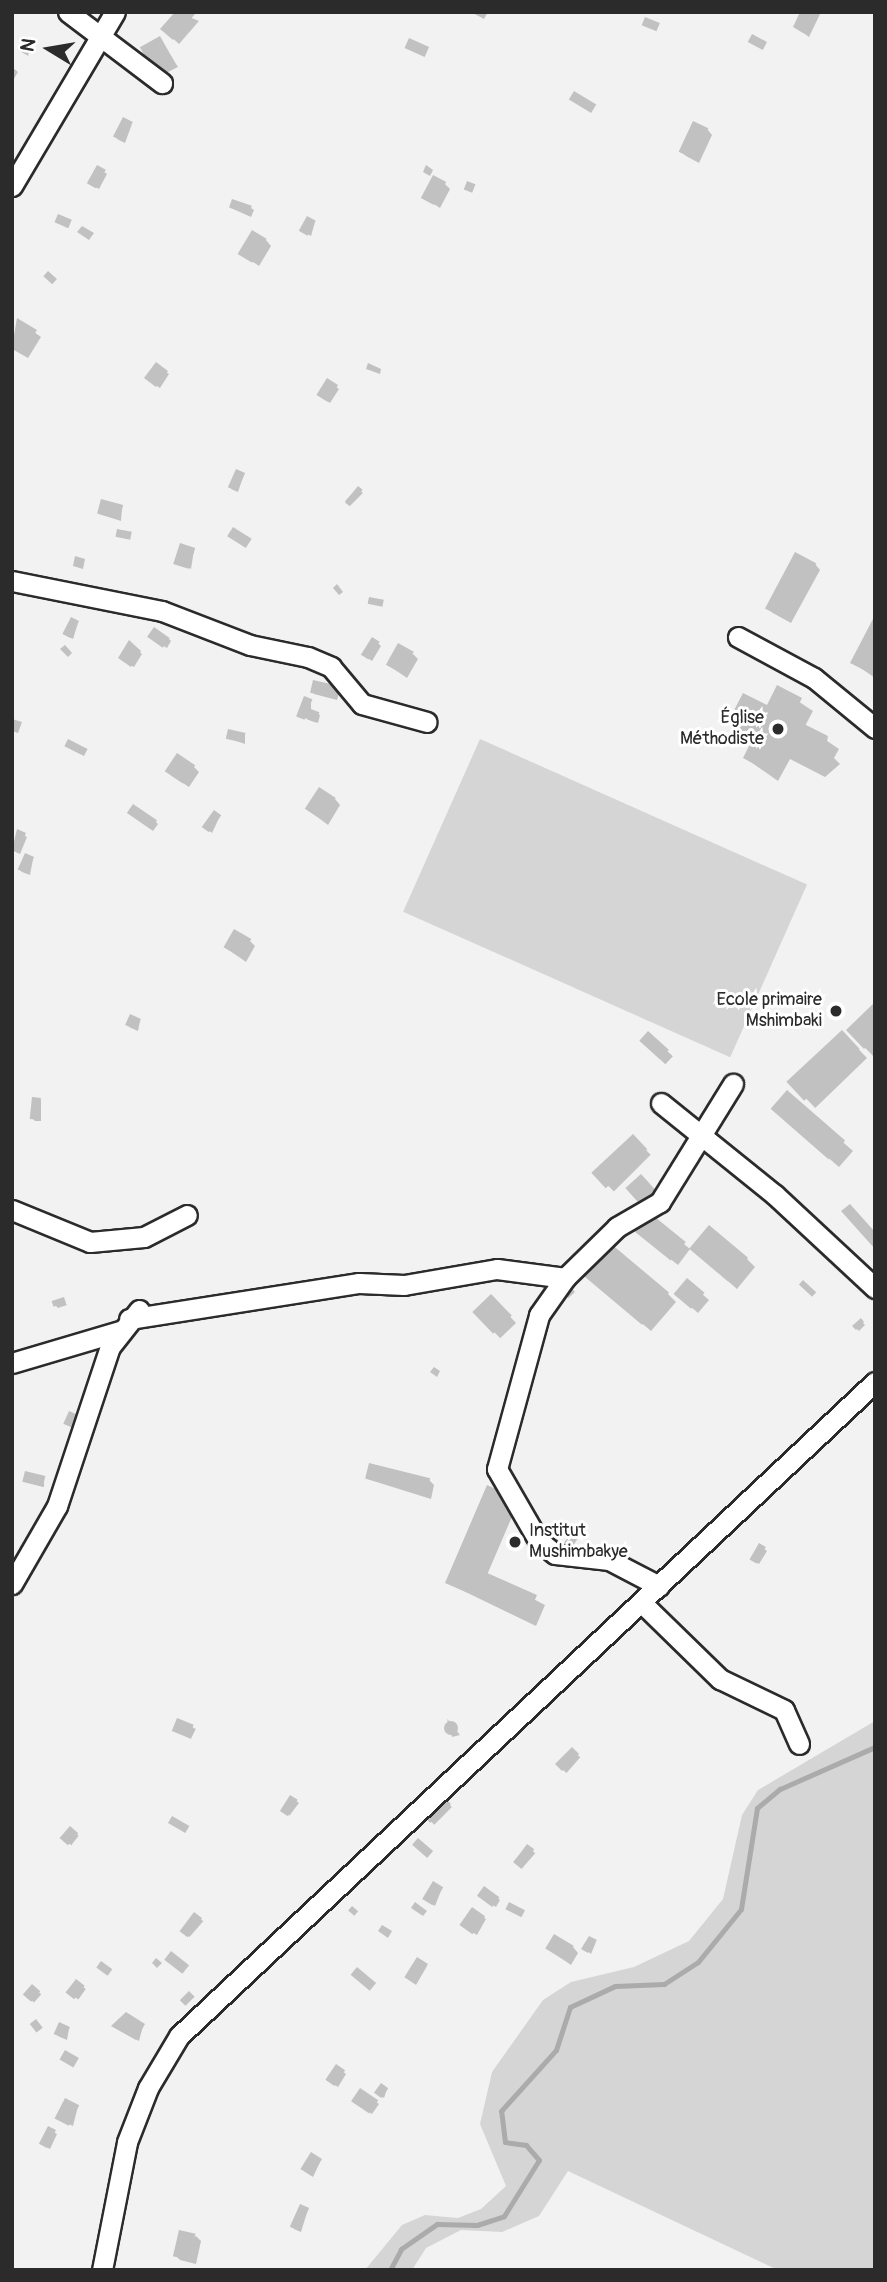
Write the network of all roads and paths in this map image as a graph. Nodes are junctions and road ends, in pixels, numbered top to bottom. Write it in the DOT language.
graph roads {
  1 [pos="68,12"];
  2 [pos="114,12"];
  3 [pos="100,33"];
  4 [pos="162,83"];
  5 [pos="12,186"];
  6 [pos="12,581"];
  7 [pos="738,637"];
  8 [pos="427,722"];
  9 [pos="875,728"];
  10 [pos="733,1084"];
  11 [pos="661,1103"];
  12 [pos="702,1137"];
  13 [pos="12,1210"];
  14 [pos="187,1215"];
  15 [pos="565,1278"];
  16 [pos="875,1288"];
  17 [pos="130,1319"];
  18 [pos="12,1363"];
  19 [pos="875,1382"];
  20 [pos="12,1584"];
  21 [pos="659,1586"];
  22 [pos="642,1603"];
  23 [pos="799,1744"];
  24 [pos="102,2270"];
  1 -- 3 [label="street"];
  2 -- 3 [label="street"];
  3 -- 4 [label="street"];
  3 -- 5 [label="street"];
  6 -- 8 [label="street"];
  7 -- 9 [label="street"];
  10 -- 12 [label="street"];
  11 -- 12 [label="street"];
  12 -- 15 [label="street"];
  12 -- 16 [label="street"];
  13 -- 14 [label="street"];
  15 -- 17 [label="street"];
  15 -- 21 [label="street"];
  17 -- 18 [label="street"];
  17 -- 20 [label="street"];
  19 -- 21 [label="street"];
  21 -- 22 [label="street"];
  22 -- 23 [label="street"];
  22 -- 24 [label="street"];
}
